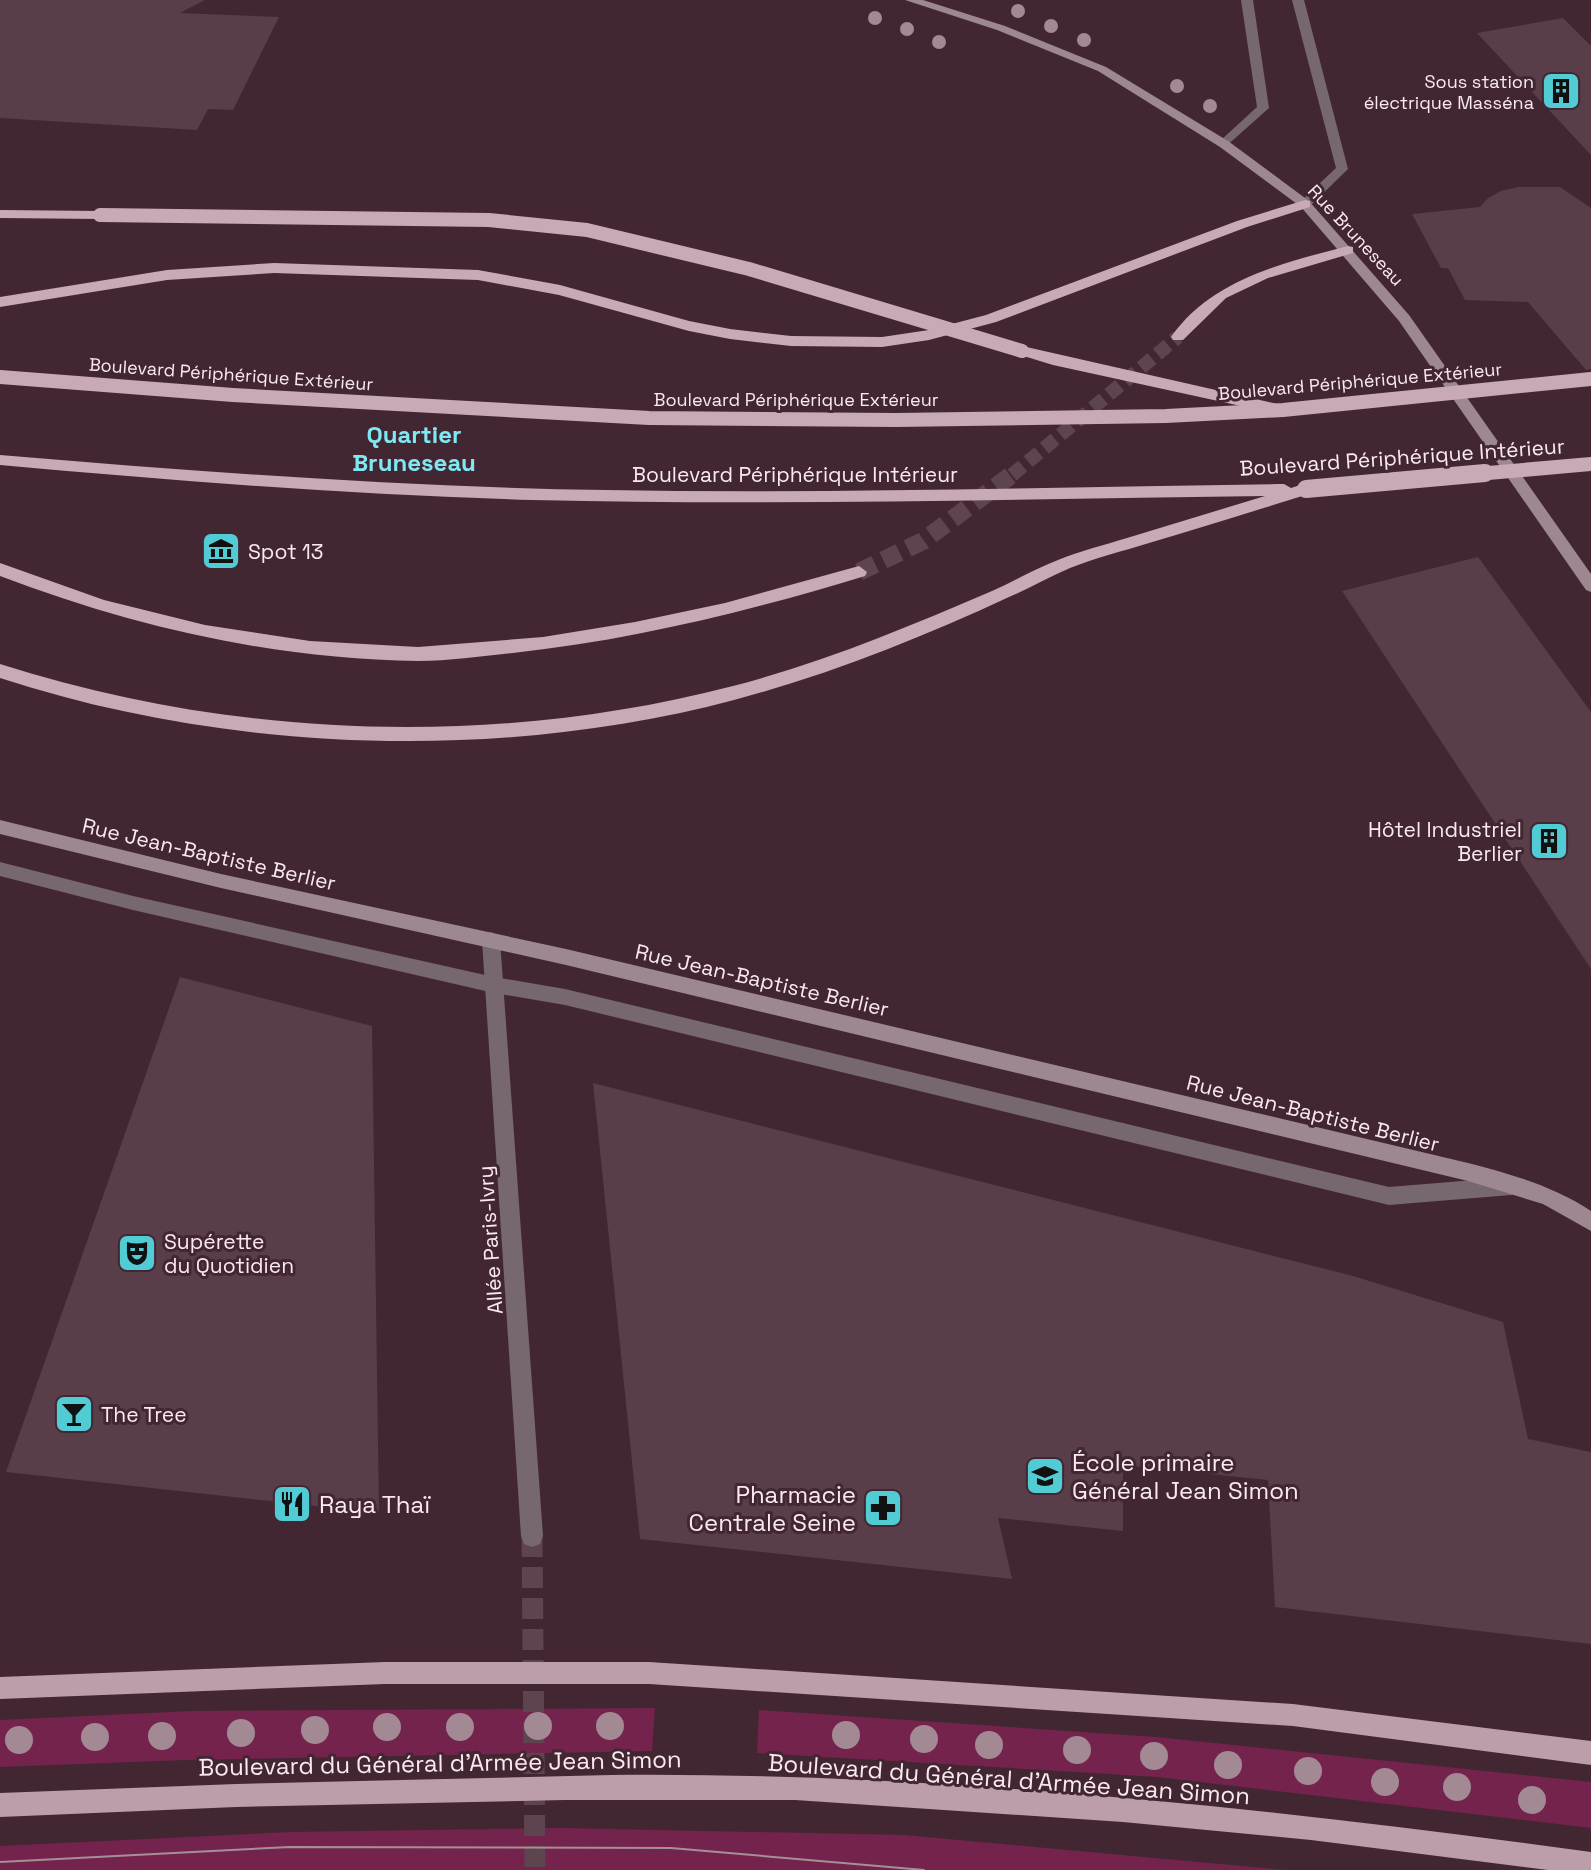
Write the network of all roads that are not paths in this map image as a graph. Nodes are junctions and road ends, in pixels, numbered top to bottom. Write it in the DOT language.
graph roads {
  1 [pos="911,0"];
  2 [pos="1247,0"];
  3 [pos="1298,0"];
  4 [pos="1224,144"];
  5 [pos="1305,204"];
  6 [pos="0,214"];
  7 [pos="100,215"];
  8 [pos="1348,250"];
  9 [pos="0,302"];
  10 [pos="648,315"];
  11 [pos="1178,337"];
  12 [pos="0,377"];
  13 [pos="1591,379"];
  14 [pos="1283,410"];
  15 [pos="0,460"];
  16 [pos="1591,464"];
  17 [pos="1306,489"];
  18 [pos="0,569"];
  19 [pos="859,572"];
  20 [pos="1591,586"];
  21 [pos="0,671"];
  22 [pos="0,827"];
  23 [pos="0,869"];
  24 [pos="491,940"];
  25 [pos="494,985"];
  26 [pos="1511,1185"];
  27 [pos="1591,1222"];
  28 [pos="532,1536"];
  29 [pos="0,1688"];
  30 [pos="1591,1753"];
  31 [pos="0,1805"];
  32 [pos="1591,1864"];
  1 -- 4 [label="main road, Rue Bruneseau"];
  2 -- 4 [label="street"];
  3 -- 5 [label="street"];
  4 -- 5 [label="main road, Rue Bruneseau"];
  5 -- 8 [label="main road, Rue Bruneseau"];
  5 -- 10 [label="highway"];
  6 -- 7 [label="highway"];
  7 -- 14 [label="highway, bridge"];
  8 -- 11 [label="highway"];
  8 -- 20 [label="main road, Rue Bruneseau"];
  9 -- 10 [label="highway"];
  12 -- 14 [label="highway, Boulevard Périphérique Extérieur, bridge"];
  13 -- 14 [label="highway, Boulevard Périphérique Extérieur, bridge"];
  15 -- 17 [label="highway, Boulevard Périphérique Intérieur"];
  16 -- 17 [label="highway, Boulevard Périphérique Intérieur, bridge"];
  17 -- 21 [label="highway"];
  18 -- 19 [label="highway"];
  22 -- 24 [label="main road, Rue Jean-Baptiste Berlier"];
  23 -- 25 [label="street, Rue Jean-Baptiste Berlier"];
  24 -- 25 [label="street, Allée Paris-Ivry"];
  24 -- 26 [label="main road, Rue Jean-Baptiste Berlier"];
  25 -- 26 [label="street, Rue Jean-Baptiste Berlier"];
  25 -- 28 [label="street, Allée Paris-Ivry"];
  26 -- 27 [label="main road, Rue Jean-Baptiste Berlier"];
  29 -- 30 [label="main road"];
  31 -- 32 [label="main road, Boulevard du Général d'Armée Jean Simon"];
}
